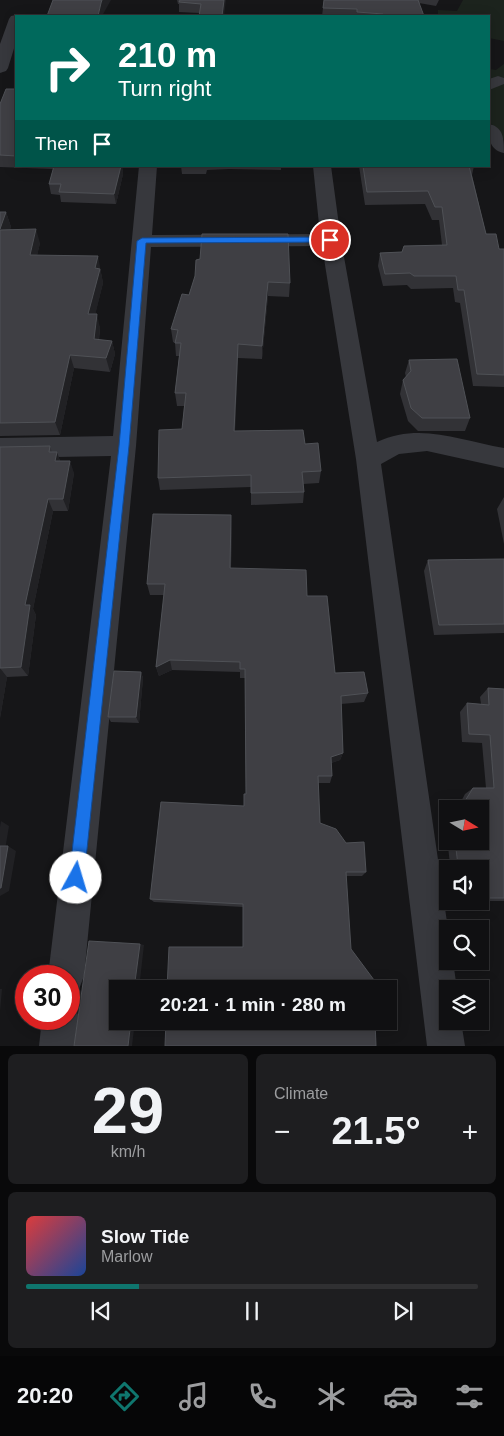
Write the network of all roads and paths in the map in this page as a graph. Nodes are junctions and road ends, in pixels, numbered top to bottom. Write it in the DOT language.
graph roads {
  1 [pos="15,23"];
  2 [pos="0,68"];
  3 [pos="490,130"];
  4 [pos="504,148"];
  5 [pos="148,167"];
  6 [pos="322,167"];
  7 [pos="330,240"];
  8 [pos="142,241"];
  9 [pos="124,446"];
  10 [pos="0,448"];
  11 [pos="504,458"];
  12 [pos="368,459"];
  13 [pos="67,965"];
  14 [pos="60,1030"];
  15 [pos="58,1046"];
  16 [pos="446,1046"];
  1 -- 2 [label="street"];
  3 -- 4 [label="street"];
  5 -- 8 [label="street"];
  6 -- 7 [label="street"];
  7 -- 8 [label="street"];
  7 -- 12 [label="street"];
  8 -- 9 [label="street"];
  9 -- 10 [label="street"];
  9 -- 13 [label="street"];
  11 -- 12 [label="street"];
  12 -- 16 [label="street"];
  14 -- 15 [label="street"];
}
